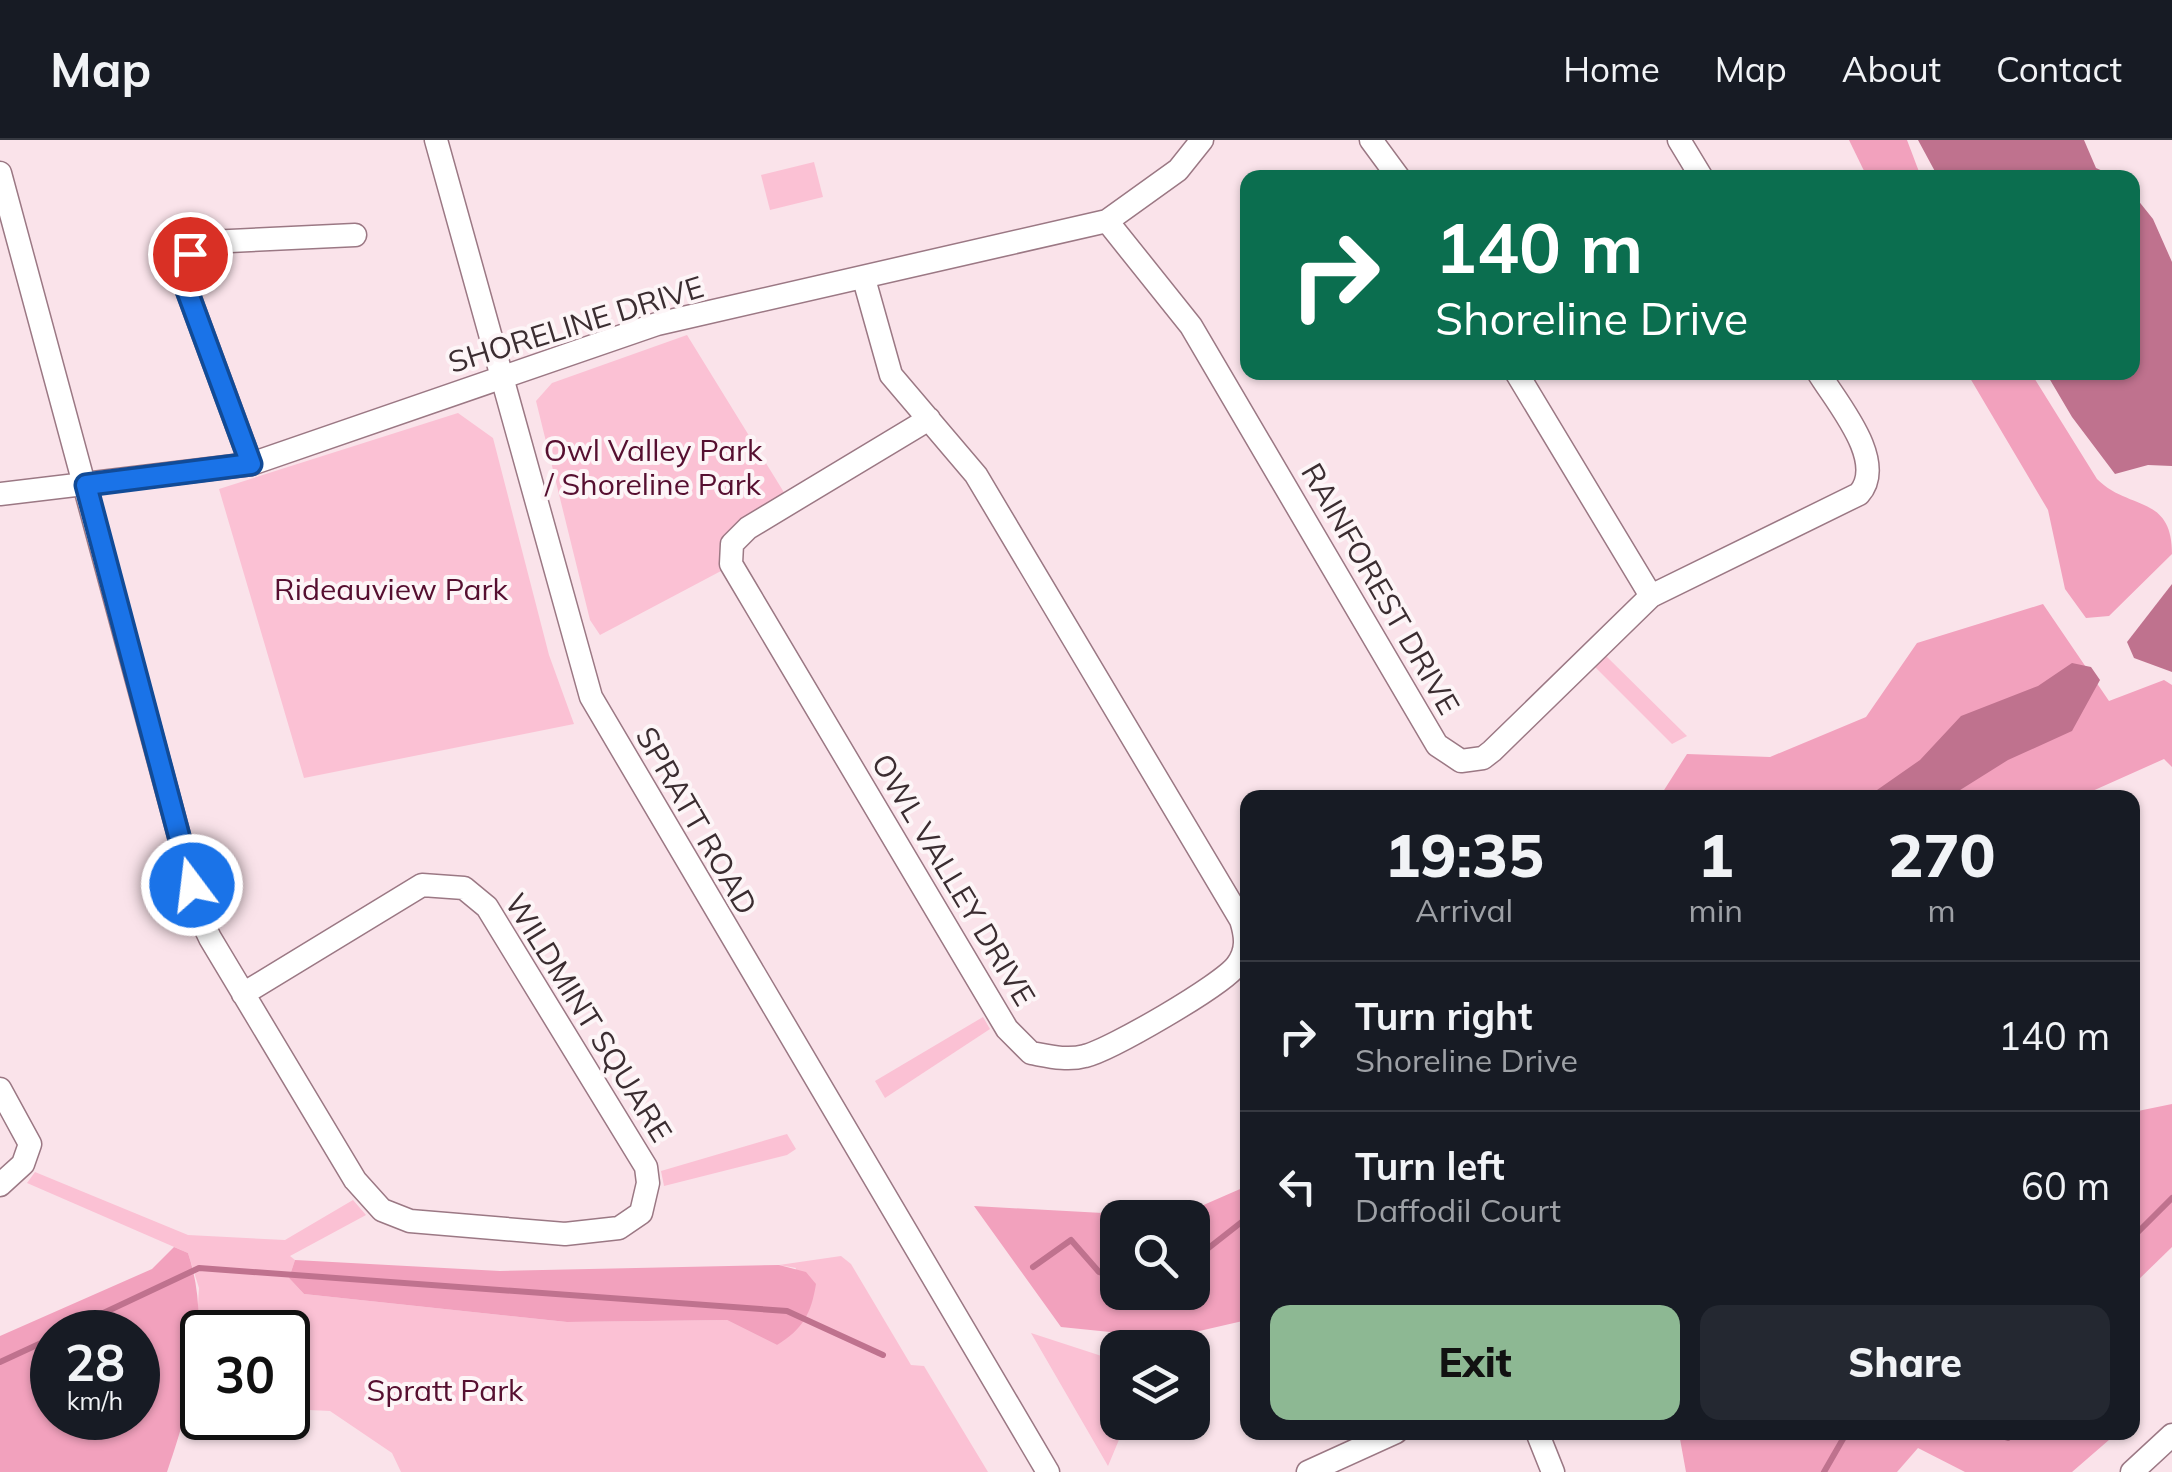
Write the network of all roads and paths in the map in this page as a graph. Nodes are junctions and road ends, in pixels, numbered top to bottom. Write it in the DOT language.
graph roads {
  1 [pos="436,140"];
  2 [pos="1202,140"];
  3 [pos="1371,140"];
  4 [pos="1679,140"];
  5 [pos="1393,170"];
  6 [pos="1697,170"];
  7 [pos="0,173"];
  8 [pos="1107,221"];
  9 [pos="355,236"];
  10 [pos="864,279"];
  11 [pos="502,378"];
  12 [pos="1521,380"];
  13 [pos="1823,380"];
  14 [pos="929,419"];
  15 [pos="251,464"];
  16 [pos="86,485"];
  17 [pos="0,494"];
  18 [pos="1651,596"];
  19 [pos="1240,918"];
  20 [pos="1240,956"];
  21 [pos="243,994"];
  22 [pos="0,1088"];
  23 [pos="0,1185"];
  24 [pos="2172,1435"];
  25 [pos="1378,1440"];
  26 [pos="1540,1440"];
  27 [pos="1048,1472"];
  28 [pos="1308,1472"];
  29 [pos="1553,1472"];
  30 [pos="2132,1472"];
  1 -- 11 [label="street, SPRATT ROAD"];
  2 -- 8 [label="street, SHORELINE DRIVE"];
  3 -- 5 [label="street"];
  4 -- 6 [label="street"];
  7 -- 16 [label="street, WILDMINT SQUARE"];
  8 -- 10 [label="street, SHORELINE DRIVE"];
  8 -- 18 [label="street, RAINFOREST DRIVE"];
  9 -- 15 [label="street"];
  10 -- 11 [label="street, SHORELINE DRIVE"];
  10 -- 14 [label="street, OWL VALLEY DRIVE"];
  11 -- 15 [label="street, SHORELINE DRIVE"];
  11 -- 27 [label="street, SPRATT ROAD"];
  12 -- 18 [label="street"];
  13 -- 18 [label="street, RAINFOREST DRIVE"];
  14 -- 19 [label="street, OWL VALLEY DRIVE"];
  14 -- 20 [label="street, OWL VALLEY DRIVE"];
  15 -- 16 [label="street, SHORELINE DRIVE"];
  16 -- 17 [label="street, SHORELINE DRIVE"];
  16 -- 21 [label="street, WILDMINT SQUARE"];
  21 -- 21 [label="street, WILDMINT SQUARE"];
  22 -- 23 [label="street"];
  24 -- 30 [label="street"];
  25 -- 28 [label="street"];
  26 -- 29 [label="street"];
}
